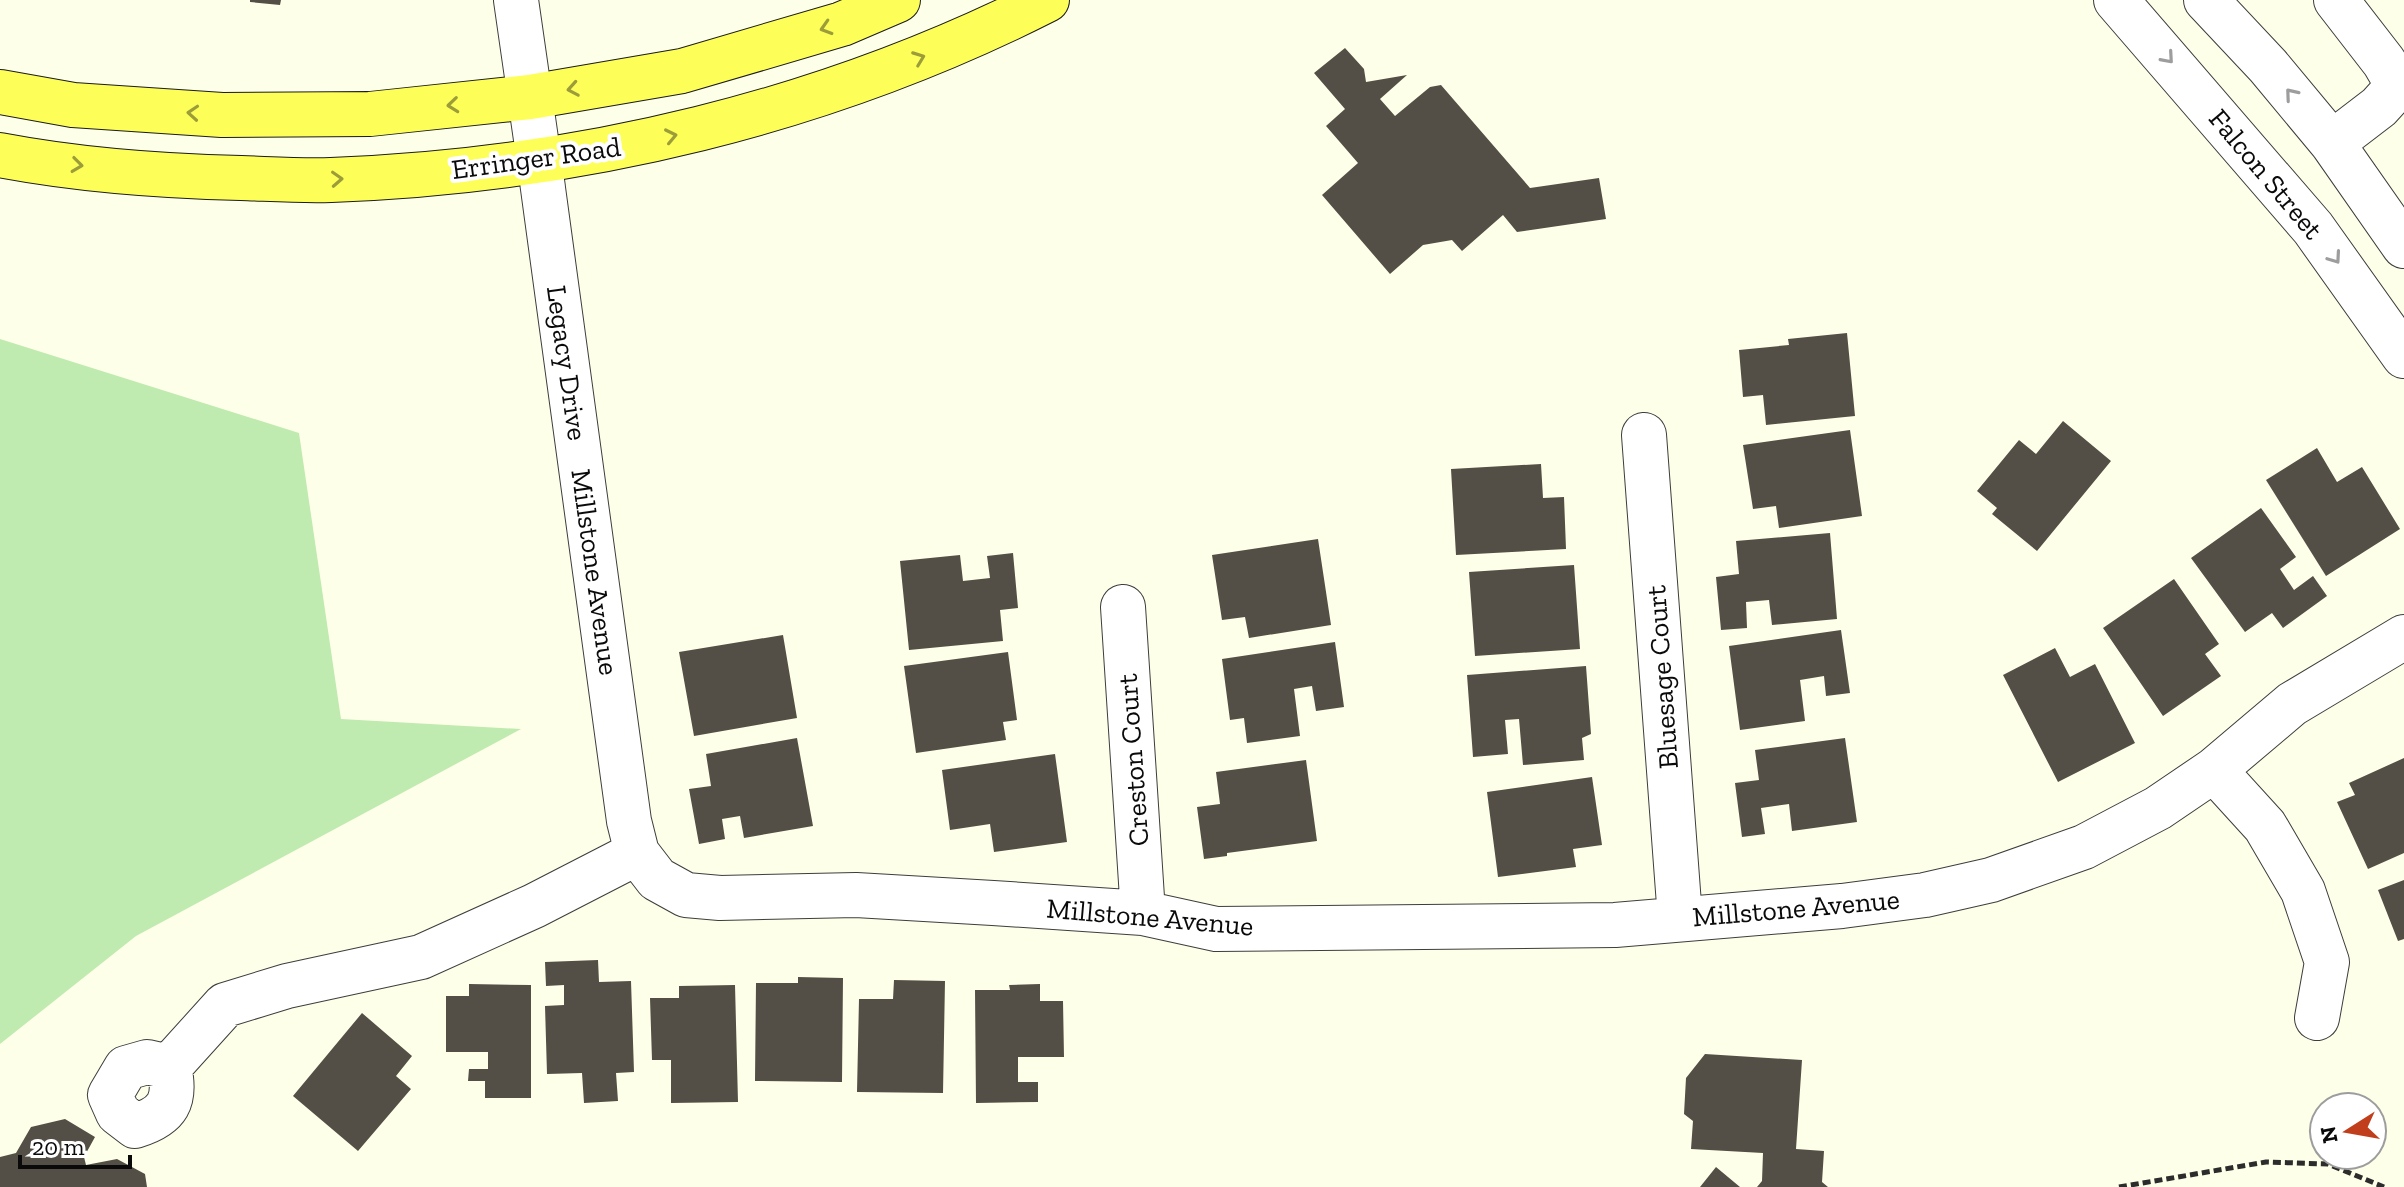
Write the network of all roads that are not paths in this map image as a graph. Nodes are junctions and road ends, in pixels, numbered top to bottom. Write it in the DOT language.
graph roads {
  1 [pos="516,0"];
  2 [pos="898,0"];
  3 [pos="1047,0"];
  4 [pos="2116,0"];
  5 [pos="2206,0"];
  6 [pos="2336,0"];
  7 [pos="2401,86"];
  8 [pos="0,92"];
  9 [pos="530,97"];
  10 [pos="2332,143"];
  11 [pos="0,155"];
  12 [pos="539,159"];
  13 [pos="2404,246"];
  14 [pos="2404,356"];
  15 [pos="1644,435"];
  16 [pos="1123,607"];
  17 [pos="2404,637"];
  18 [pos="2214,770"];
  19 [pos="633,837"];
  20 [pos="1143,913"];
  21 [pos="1680,918"];
  22 [pos="2317,1018"];
  23 [pos="169,1067"];
  1 -- 9 [label="street"];
  2 -- 9 [label="main road, one-way"];
  12 -- 3 [label="main road, Erringer Road, one-way"];
  4 -- 14 [label="street, Falcon Street, one-way"];
  10 -- 5 [label="street, one-way"];
  6 -- 7 [label="street"];
  7 -- 10 [label="street"];
  9 -- 8 [label="main road, one-way"];
  9 -- 12 [label="street"];
  10 -- 13 [label="street"];
  11 -- 12 [label="main road, Erringer Road, one-way"];
  12 -- 19 [label="street, Millstone Avenue"];
  15 -- 21 [label="street, Bluesage Court"];
  16 -- 20 [label="street, Creston Court"];
  17 -- 18 [label="street, Millstone Avenue"];
  18 -- 21 [label="street, Millstone Avenue"];
  18 -- 22 [label="street"];
  19 -- 20 [label="street, Millstone Avenue"];
  19 -- 23 [label="street"];
  20 -- 21 [label="street, Millstone Avenue"];
}
